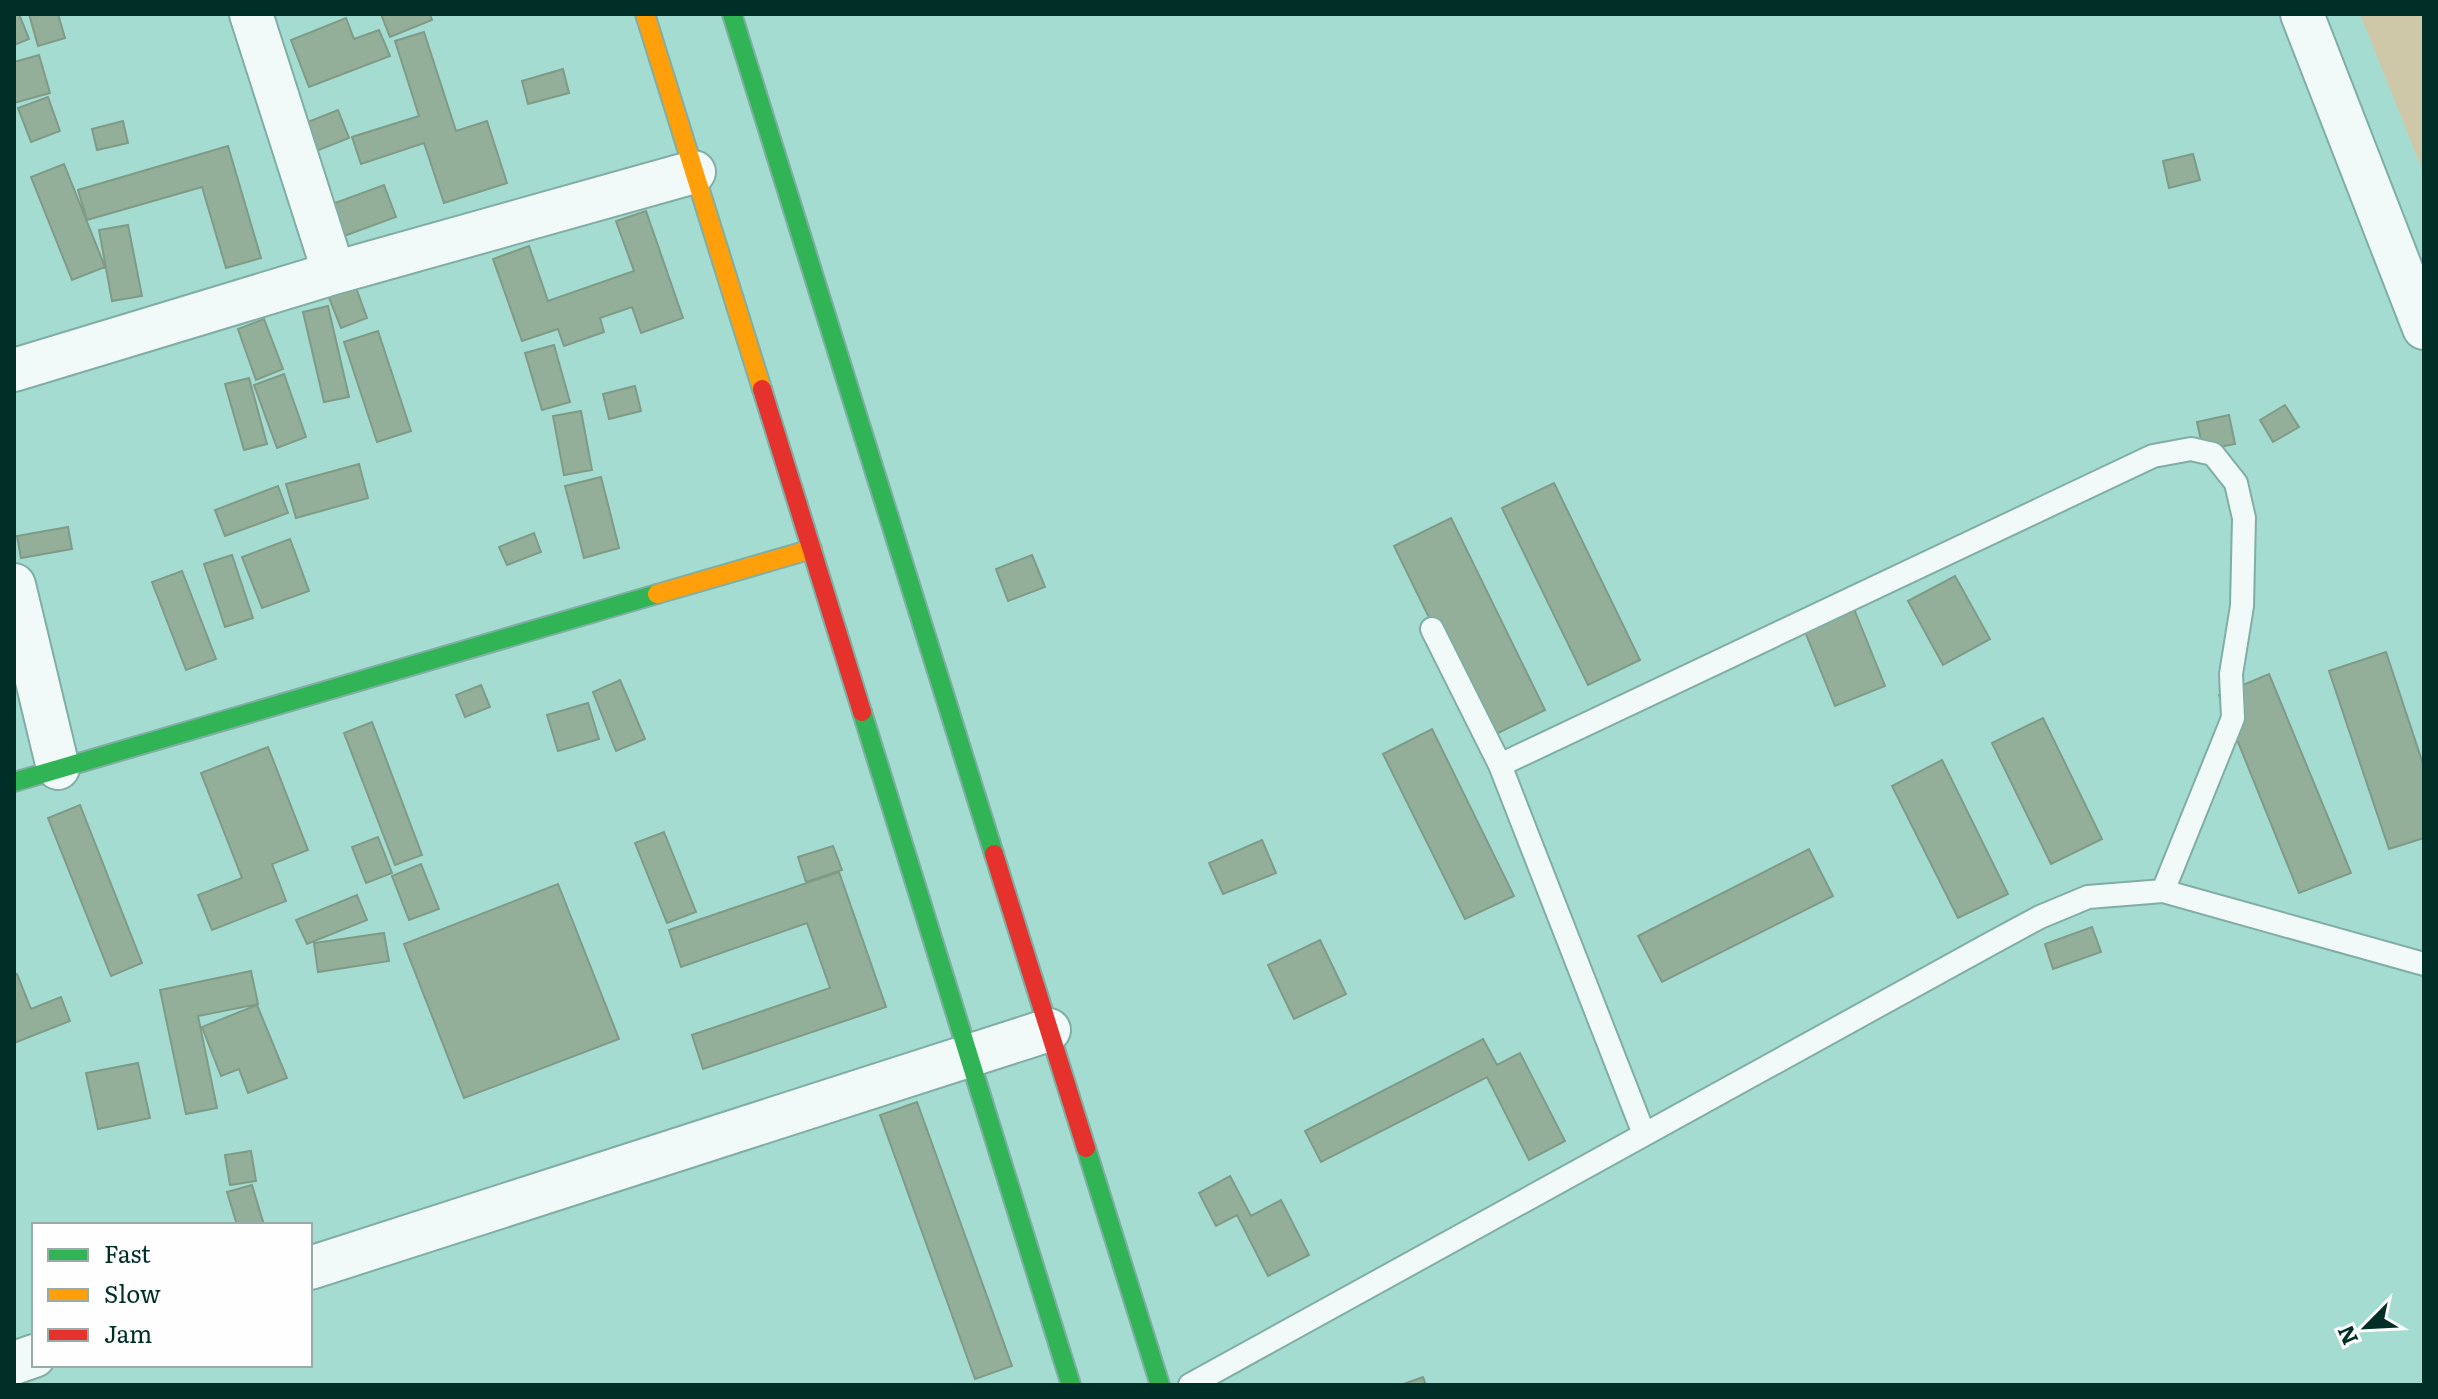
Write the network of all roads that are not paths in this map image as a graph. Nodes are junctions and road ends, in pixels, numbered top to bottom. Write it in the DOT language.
graph roads {
  1 [pos="251,14"];
  2 [pos="645,14"];
  3 [pos="732,14"];
  4 [pos="2302,14"];
  5 [pos="694,172"];
  6 [pos="334,273"];
  7 [pos="2424,328"];
  8 [pos="14,370"];
  9 [pos="812,549"];
  10 [pos="14,585"];
  11 [pos="1432,629"];
  12 [pos="1500,765"];
  13 [pos="58,768"];
  14 [pos="14,782"];
  15 [pos="2163,891"];
  16 [pos="2424,964"];
  17 [pos="1049,1030"];
  18 [pos="968,1056"];
  19 [pos="1644,1134"];
  20 [pos="312,1267"];
  21 [pos="1071,1385"];
  22 [pos="1160,1385"];
  23 [pos="1190,1385"];
  1 -- 6 [label="street"];
  2 -- 5 [label="street"];
  3 -- 17 [label="street"];
  4 -- 7 [label="street"];
  5 -- 6 [label="street"];
  5 -- 9 [label="street"];
  6 -- 8 [label="street"];
  9 -- 13 [label="street"];
  9 -- 18 [label="street"];
  10 -- 13 [label="street"];
  11 -- 12 [label="lane"];
  12 -- 15 [label="lane"];
  12 -- 19 [label="lane"];
  13 -- 14 [label="street"];
  15 -- 16 [label="lane"];
  15 -- 19 [label="lane"];
  17 -- 18 [label="street"];
  17 -- 22 [label="street"];
  18 -- 20 [label="street"];
  18 -- 21 [label="street"];
  19 -- 23 [label="lane"];
}
